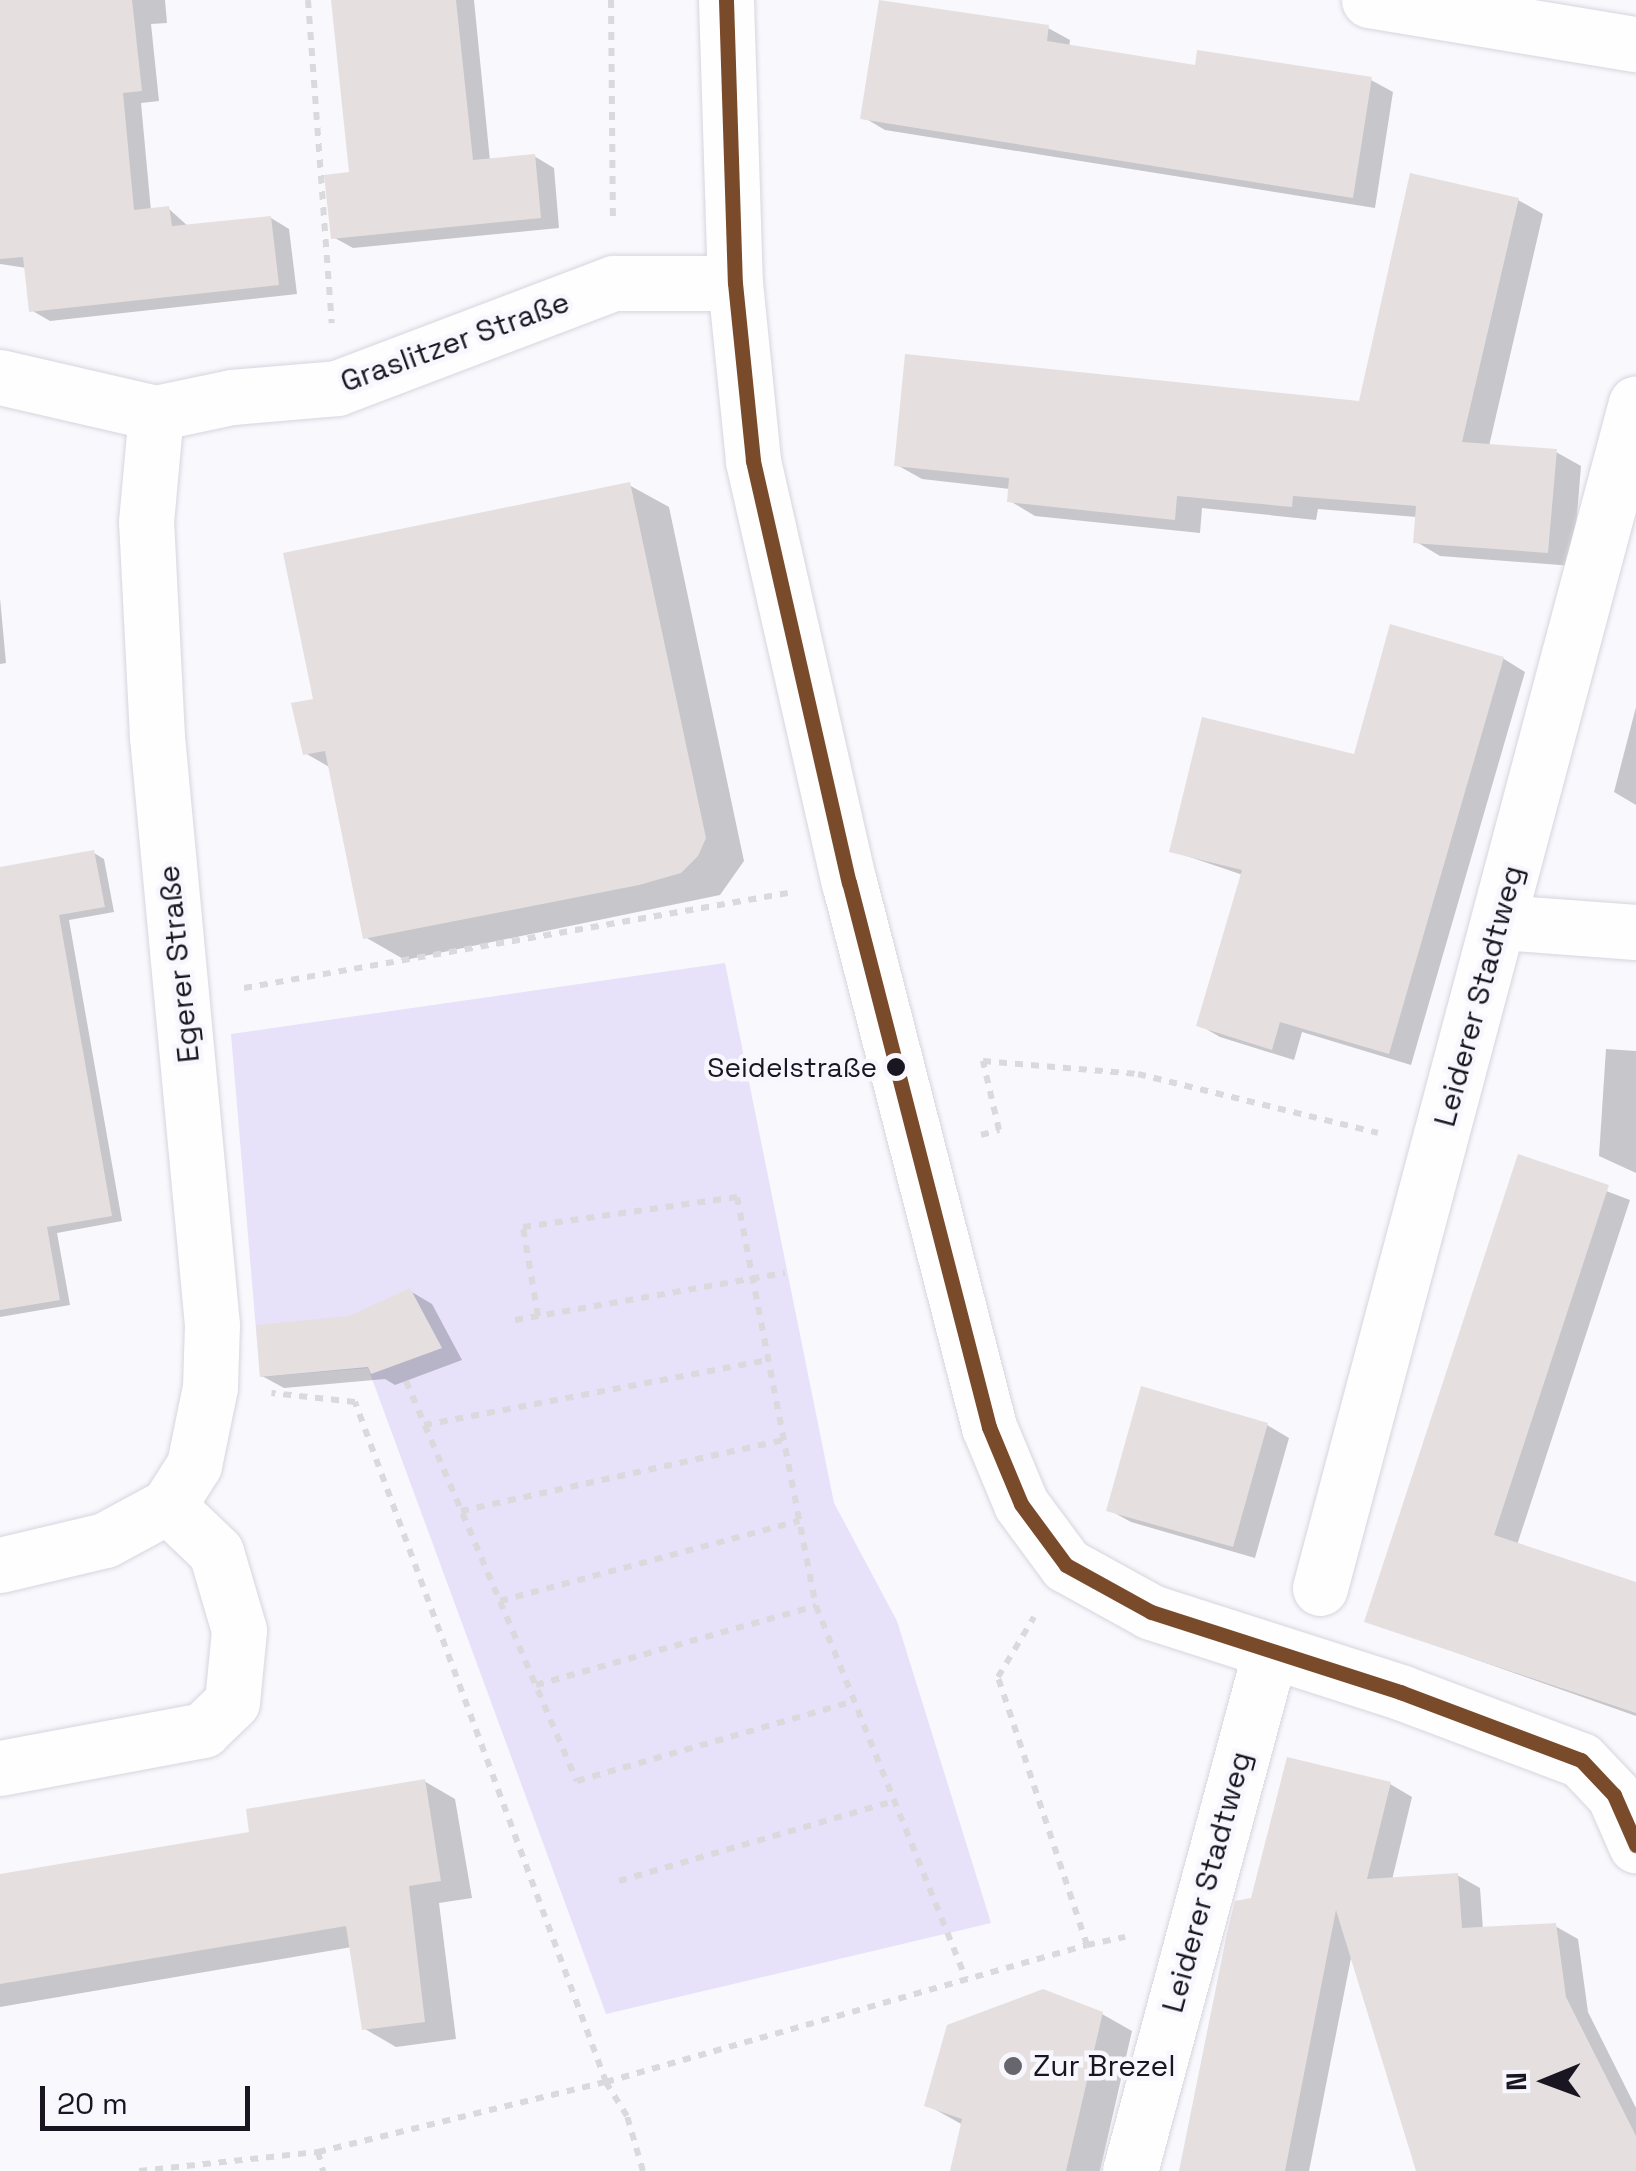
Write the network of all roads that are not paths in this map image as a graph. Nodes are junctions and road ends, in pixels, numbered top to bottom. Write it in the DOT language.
graph roads {
  1 [pos="726,0"];
  2 [pos="1369,0"];
  3 [pos="1636,44"];
  4 [pos="734,283"];
  5 [pos="0,377"];
  6 [pos="1636,403"];
  7 [pos="156,413"];
  8 [pos="1500,922"];
  9 [pos="1636,932"];
  10 [pos="168,1506"];
  11 [pos="0,1565"];
  12 [pos="1320,1588"];
  13 [pos="1284,1656"];
  14 [pos="0,1768"];
  15 [pos="1636,1845"];
  16 [pos="1130,2171"];
  1 -- 4 [label="street"];
  2 -- 3 [label="street"];
  4 -- 7 [label="street, Graslitzer Straße"];
  4 -- 13 [label="street"];
  5 -- 7 [label="street, Graslitzer Straße"];
  6 -- 8 [label="street, Leiderer Stadtweg"];
  7 -- 10 [label="street, Egerer Straße"];
  8 -- 9 [label="street"];
  8 -- 12 [label="street, Leiderer Stadtweg"];
  10 -- 11 [label="street, Egerer Straße"];
  10 -- 14 [label="street"];
  13 -- 15 [label="street"];
  13 -- 16 [label="street, Leiderer Stadtweg"];
}
